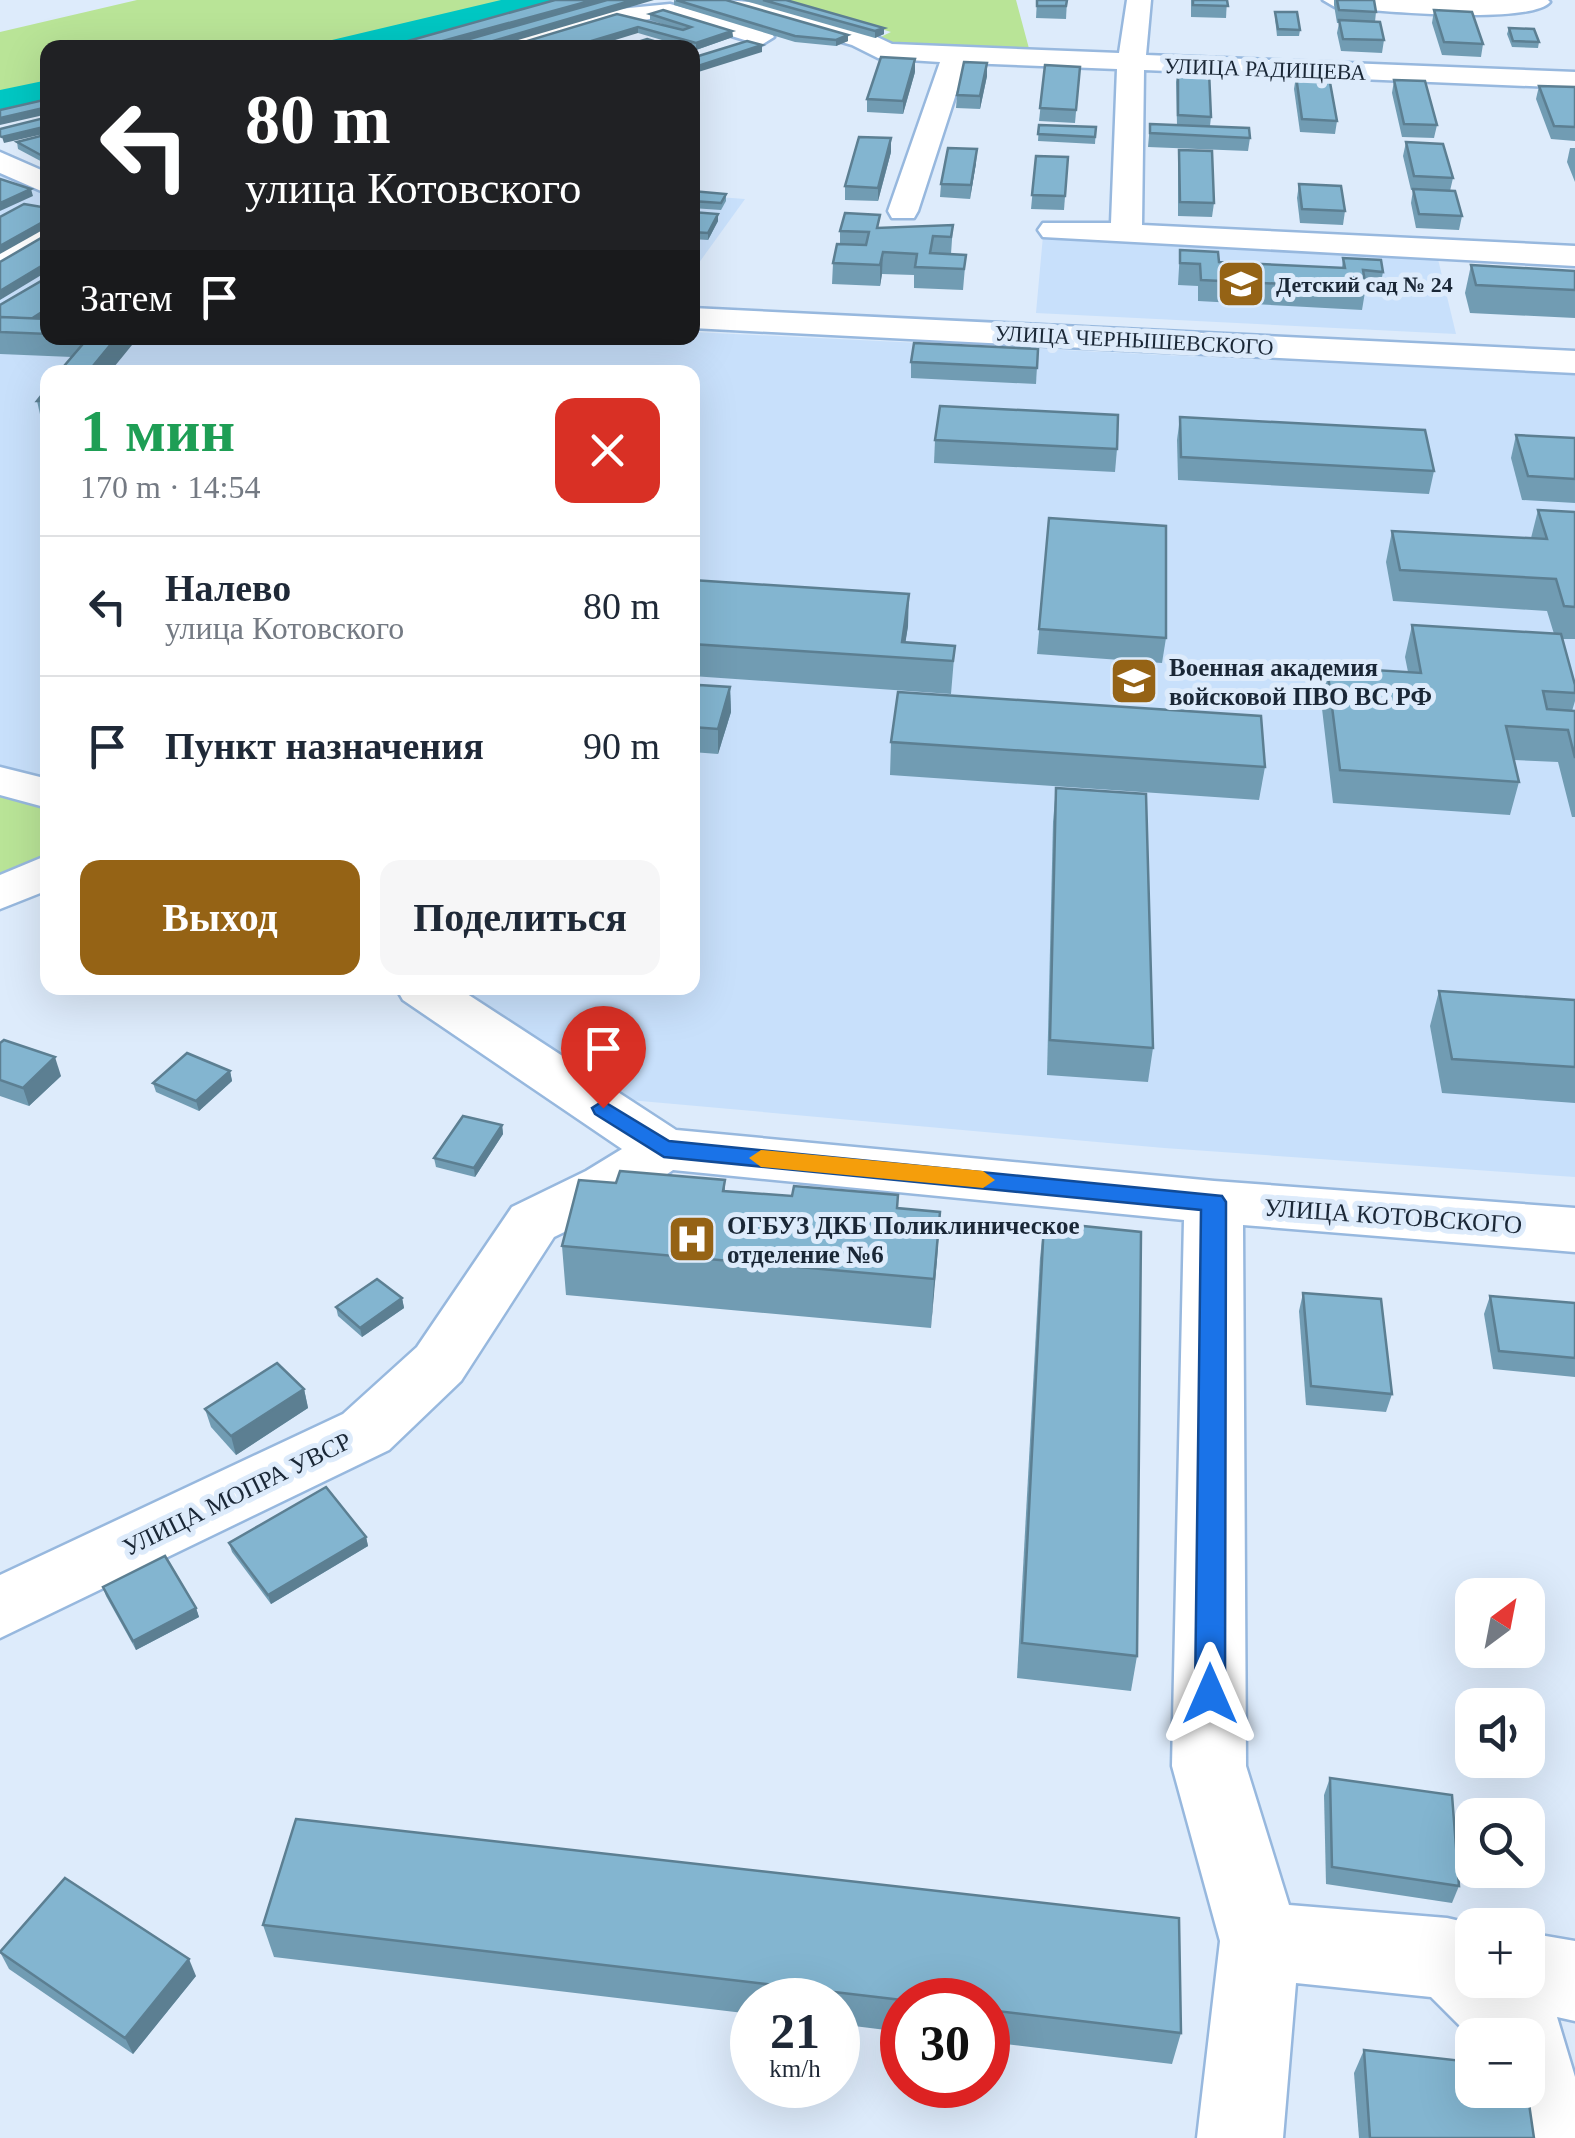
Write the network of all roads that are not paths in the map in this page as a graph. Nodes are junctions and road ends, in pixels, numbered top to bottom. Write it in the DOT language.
graph roads {
  1 [pos="614,0"];
  2 [pos="724,0"];
  3 [pos="1139,0"];
  4 [pos="1336,0"];
  5 [pos="1537,2"];
  6 [pos="664,6"];
  7 [pos="483,37"];
  8 [pos="762,38"];
  9 [pos="537,40"];
  10 [pos="716,52"];
  11 [pos="887,52"];
  12 [pos="955,56"];
  13 [pos="1131,65"];
  14 [pos="1572,68"];
  15 [pos="32,141"];
  16 [pos="1,159"];
  17 [pos="40,202"];
  18 [pos="40,211"];
  19 [pos="903,211"];
  20 [pos="1054,230"];
  21 [pos="1126,234"];
  22 [pos="1575,256"];
  23 [pos="0,262"];
  24 [pos="700,318"];
  25 [pos="1575,362"];
  26 [pos="0,782"];
  27 [pos="40,792"];
  28 [pos="40,874"];
  29 [pos="0,894"];
  30 [pos="433,995"];
  31 [pos="664,1149"];
  32 [pos="1214,1202"];
  33 [pos="1575,1230"];
  34 [pos="0,1608"];
  35 [pos="1260,1942"];
  36 [pos="1455,1960"];
  37 [pos="1545,1975"];
  38 [pos="1575,1981"];
  39 [pos="1494,1998"];
  40 [pos="1512,2018"];
  41 [pos="1541,2108"];
  42 [pos="1240,2138"];
  43 [pos="1549,2138"];
  1 -- 7 [label="street"];
  2 -- 11 [label="street"];
  3 -- 13 [label="street"];
  4 -- 5 [label="street"];
  6 -- 8 [label="street, УЛИЦА РАДИЩЕВА"];
  6 -- 9 [label="street, УЛИЦА РАДИЩЕВА"];
  8 -- 10 [label="street"];
  8 -- 11 [label="street, УЛИЦА РАДИЩЕВА"];
  11 -- 12 [label="street, УЛИЦА РАДИЩЕВА"];
  12 -- 13 [label="street, УЛИЦА РАДИЩЕВА"];
  12 -- 19 [label="street"];
  13 -- 14 [label="street, УЛИЦА РАДИЩЕВА"];
  13 -- 21 [label="street"];
  15 -- 16 [label="street"];
  16 -- 17 [label="street"];
  18 -- 23 [label="street"];
  20 -- 21 [label="street"];
  21 -- 22 [label="street"];
  24 -- 25 [label="street, УЛИЦА ЧЕРНЫШЕВСКОГО"];
  26 -- 27 [label="street"];
  28 -- 29 [label="street"];
  30 -- 31 [label="street, УЛИЦА КОТОВСКОГО"];
  31 -- 32 [label="street, УЛИЦА КОТОВСКОГО"];
  31 -- 34 [label="street, УЛИЦА МОПРА УВСР"];
  32 -- 33 [label="street, УЛИЦА КОТОВСКОГО"];
  32 -- 35 [label="street"];
  35 -- 36 [label="street"];
  35 -- 42 [label="street"];
  37 -- 38 [label="street"];
  39 -- 40 [label="street"];
  41 -- 43 [label="street"];
}
